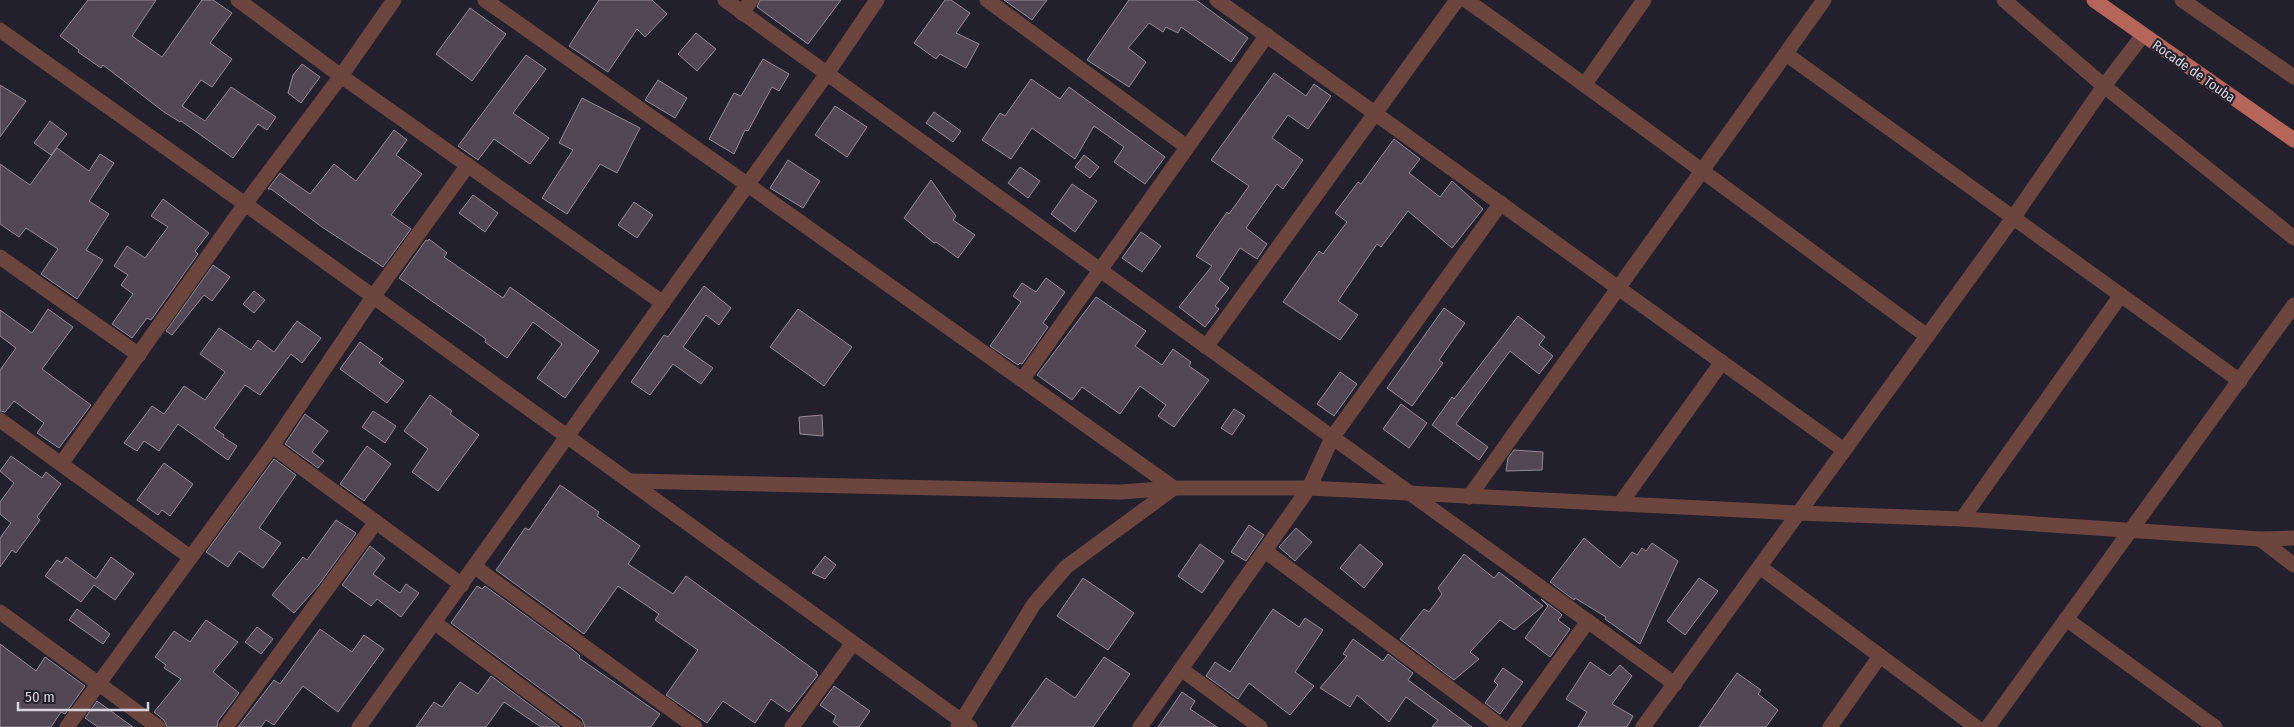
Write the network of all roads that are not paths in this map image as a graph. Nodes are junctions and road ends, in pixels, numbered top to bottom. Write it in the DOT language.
graph roads {
  1 [pos="238,0"];
  2 [pos="394,0"];
  3 [pos="485,0"];
  4 [pos="725,0"];
  5 [pos="751,0"];
  6 [pos="877,0"];
  7 [pos="987,0"];
  8 [pos="1217,0"];
  9 [pos="1457,0"];
  10 [pos="1466,0"];
  11 [pos="1644,0"];
  12 [pos="1824,0"];
  13 [pos="2004,0"];
  14 [pos="2094,0"];
  15 [pos="2182,0"];
  16 [pos="742,13"];
  17 [pos="0,30"];
  18 [pos="1267,35"];
  19 [pos="2143,35"];
  20 [pos="1786,54"];
  21 [pos="2292,70"];
  22 [pos="826,75"];
  23 [pos="341,76"];
  24 [pos="1585,84"];
  25 [pos="2104,86"];
  26 [pos="1376,113"];
  27 [pos="2294,140"];
  28 [pos="1187,147"];
  29 [pos="468,165"];
  30 [pos="1701,172"];
  31 [pos="748,185"];
  32 [pos="1501,203"];
  33 [pos="246,204"];
  34 [pos="2013,218"];
  35 [pos="2294,238"];
  36 [pos="0,257"];
  37 [pos="1099,271"];
  38 [pos="1618,288"];
  39 [pos="2121,295"];
  40 [pos="373,297"];
  41 [pos="663,303"];
  42 [pos="2294,305"];
  43 [pos="1926,336"];
  44 [pos="1206,348"];
  45 [pos="139,356"];
  46 [pos="1722,362"];
  47 [pos="1022,380"];
  48 [pos="2240,381"];
  49 [pos="0,420"];
  50 [pos="568,437"];
  51 [pos="1332,438"];
  52 [pos="272,446"];
  53 [pos="1844,450"];
  54 [pos="61,464"];
  55 [pos="632,481"];
  56 [pos="1174,488"];
  57 [pos="1310,488"];
  58 [pos="1408,492"];
  59 [pos="1469,497"];
  60 [pos="1620,504"];
  61 [pos="1798,514"];
  62 [pos="1962,519"];
  63 [pos="376,522"];
  64 [pos="2131,530"];
  65 [pos="2294,538"];
  66 [pos="2260,540"];
  67 [pos="1265,551"];
  68 [pos="190,557"];
  69 [pos="2294,565"];
  70 [pos="1760,566"];
  71 [pos="475,567"];
  72 [pos="462,585"];
  73 [pos="0,612"];
  74 [pos="2066,619"];
  75 [pos="1588,621"];
  76 [pos="435,623"];
  77 [pos="853,643"];
  78 [pos="1880,656"];
  79 [pos="1181,670"];
  80 [pos="99,684"];
  81 [pos="1675,684"];
  82 [pos="963,725"];
  83 [pos="2207,725"];
  84 [pos="67,727"];
  85 [pos="158,727"];
  86 [pos="226,727"];
  87 [pos="360,727"];
  88 [pos="576,727"];
  89 [pos="696,727"];
  90 [pos="792,727"];
  91 [pos="1140,727"];
  92 [pos="1260,727"];
  93 [pos="1502,727"];
  94 [pos="1512,727"];
  95 [pos="1643,727"];
  96 [pos="1830,727"];
  97 [pos="1976,727"];
  98 [pos="1988,727"];
  1 -- 23 [label="street"];
  2 -- 23 [label="street"];
  3 -- 31 [label="street"];
  4 -- 16 [label="street"];
  5 -- 16 [label="street"];
  6 -- 22 [label="street"];
  7 -- 28 [label="street"];
  8 -- 18 [label="street"];
  9 -- 26 [label="street"];
  10 -- 24 [label="street"];
  11 -- 24 [label="street"];
  12 -- 20 [label="street"];
  13 -- 25 [label="street"];
  14 -- 19 [label="main road, Rocade de Touba"];
  15 -- 21 [label="street"];
  16 -- 22 [label="street"];
  17 -- 33 [label="street"];
  18 -- 26 [label="street"];
  18 -- 28 [label="street"];
  19 -- 25 [label="street"];
  19 -- 27 [label="main road, Rocade de Touba"];
  20 -- 30 [label="street"];
  20 -- 34 [label="street"];
  22 -- 31 [label="street"];
  22 -- 37 [label="street"];
  23 -- 29 [label="street"];
  23 -- 33 [label="street"];
  24 -- 30 [label="street"];
  25 -- 34 [label="street"];
  25 -- 35 [label="street"];
  26 -- 32 [label="street"];
  26 -- 44 [label="street"];
  28 -- 37 [label="street"];
  29 -- 40 [label="street"];
  29 -- 41 [label="street"];
  30 -- 38 [label="street"];
  30 -- 43 [label="street"];
  31 -- 41 [label="street"];
  31 -- 47 [label="street"];
  32 -- 38 [label="street"];
  32 -- 51 [label="street"];
  33 -- 40 [label="street"];
  33 -- 45 [label="street"];
  34 -- 39 [label="street"];
  34 -- 43 [label="street"];
  36 -- 45 [label="street"];
  37 -- 44 [label="street"];
  37 -- 47 [label="street"];
  38 -- 46 [label="street"];
  38 -- 59 [label="street"];
  39 -- 48 [label="street"];
  39 -- 62 [label="street"];
  40 -- 50 [label="street"];
  40 -- 52 [label="street"];
  41 -- 50 [label="street"];
  42 -- 48 [label="street"];
  43 -- 53 [label="street"];
  44 -- 51 [label="street"];
  45 -- 54 [label="street"];
  46 -- 53 [label="street"];
  46 -- 60 [label="street"];
  47 -- 56 [label="street"];
  48 -- 64 [label="street"];
  49 -- 54 [label="street"];
  50 -- 55 [label="street"];
  50 -- 71 [label="street"];
  51 -- 57 [label="street"];
  51 -- 58 [label="street"];
  52 -- 63 [label="street"];
  52 -- 68 [label="street"];
  53 -- 61 [label="street"];
  54 -- 68 [label="street"];
  55 -- 56 [label="street"];
  55 -- 77 [label="street"];
  56 -- 57 [label="street"];
  56 -- 82 [label="street"];
  57 -- 58 [label="street"];
  57 -- 67 [label="street"];
  58 -- 59 [label="street"];
  58 -- 75 [label="street"];
  59 -- 60 [label="street"];
  60 -- 61 [label="street"];
  61 -- 62 [label="street"];
  61 -- 70 [label="street"];
  62 -- 64 [label="street"];
  63 -- 72 [label="street"];
  63 -- 86 [label="street"];
  64 -- 66 [label="street"];
  64 -- 74 [label="street"];
  65 -- 66 [label="street"];
  66 -- 69 [label="street"];
  67 -- 79 [label="street"];
  67 -- 93 [label="street"];
  68 -- 80 [label="street"];
  70 -- 78 [label="street"];
  70 -- 81 [label="street"];
  71 -- 72 [label="street"];
  71 -- 89 [label="street"];
  72 -- 76 [label="street"];
  73 -- 80 [label="street"];
  74 -- 83 [label="street"];
  74 -- 98 [label="street"];
  75 -- 81 [label="street"];
  75 -- 94 [label="street"];
  76 -- 87 [label="street"];
  76 -- 88 [label="street"];
  77 -- 82 [label="street"];
  77 -- 90 [label="street"];
  78 -- 96 [label="street"];
  78 -- 97 [label="street"];
  79 -- 91 [label="street"];
  79 -- 92 [label="street"];
  80 -- 84 [label="street"];
  80 -- 85 [label="street"];
  81 -- 95 [label="street"];
}
